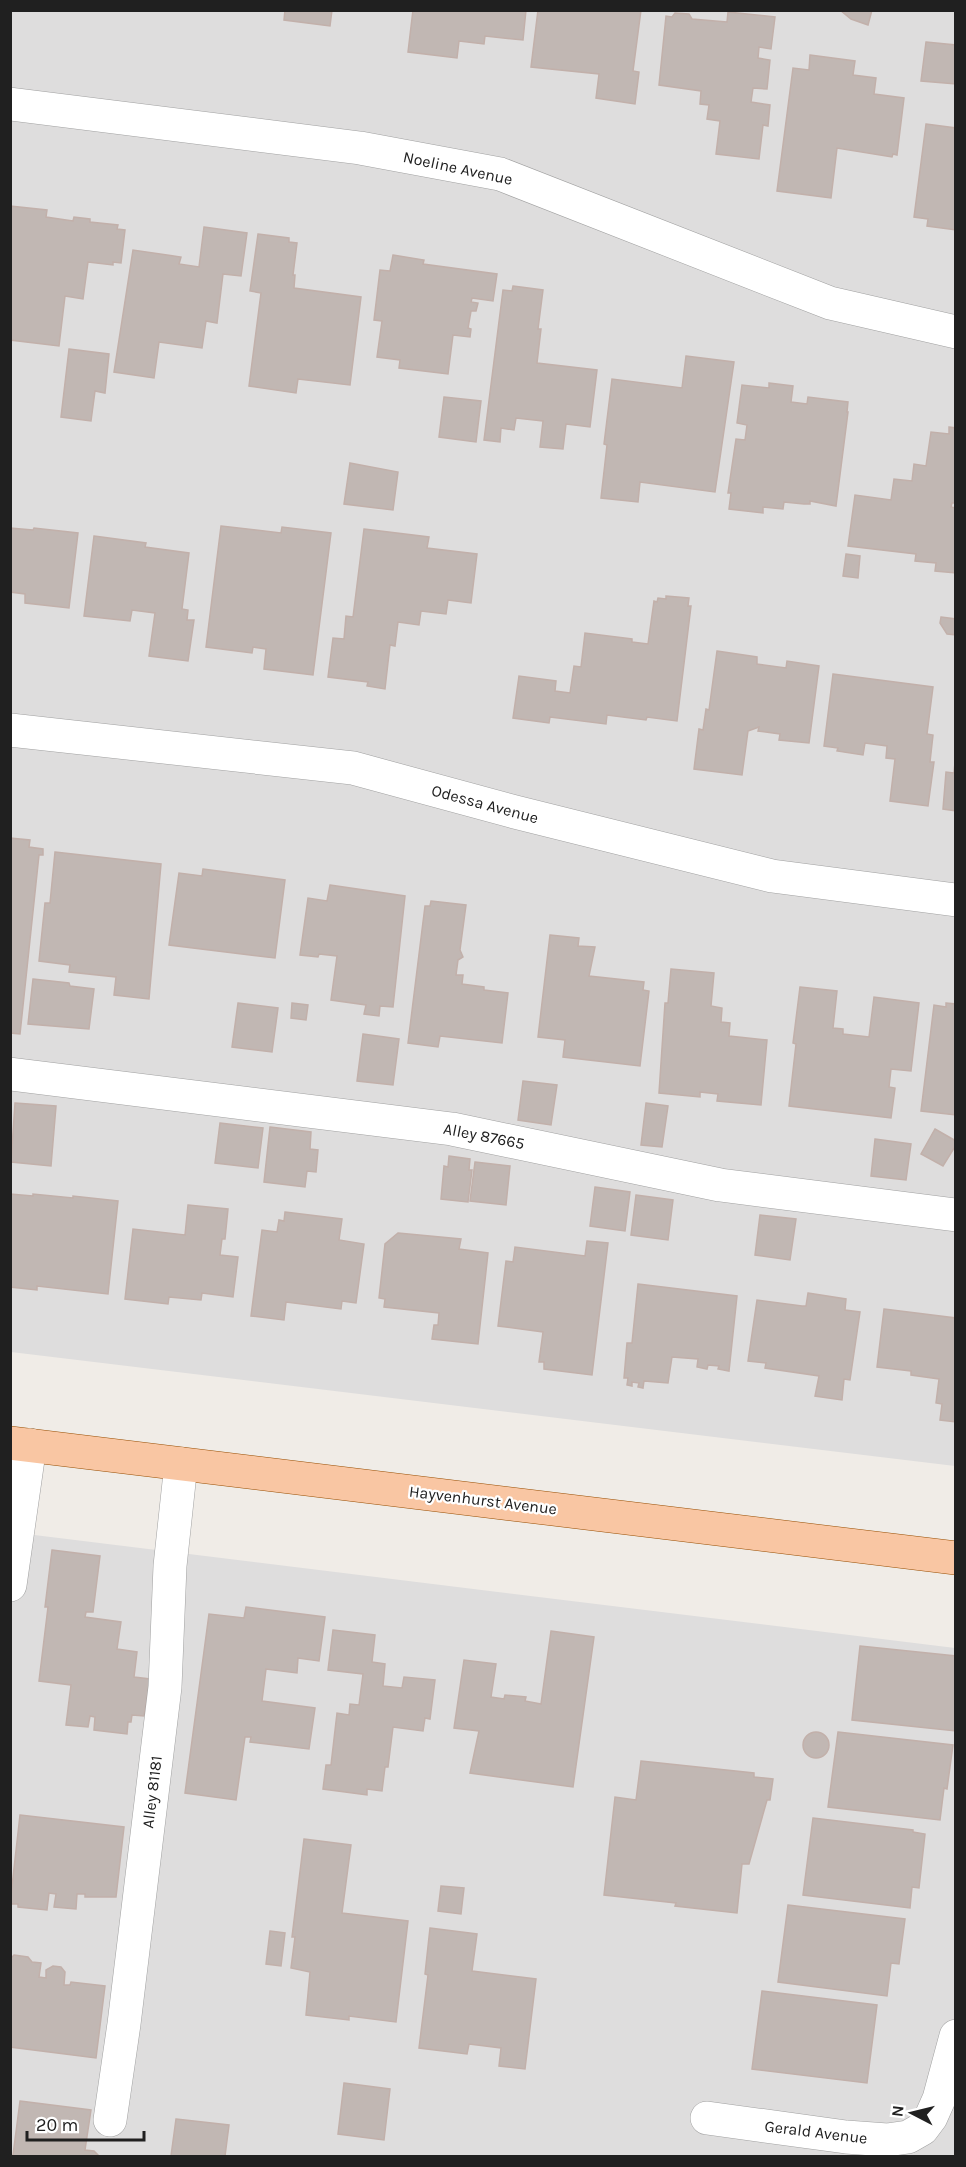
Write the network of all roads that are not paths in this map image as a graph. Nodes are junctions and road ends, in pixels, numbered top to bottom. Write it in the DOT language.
graph roads {
  1 [pos="10,104"];
  2 [pos="956,332"];
  3 [pos="10,729"];
  4 [pos="956,900"];
  5 [pos="10,1074"];
  6 [pos="956,1215"];
  7 [pos="20,1444"];
  8 [pos="181,1464"];
  9 [pos="956,1558"];
  10 [pos="10,1585"];
  11 [pos="956,2036"];
  12 [pos="707,2118"];
  13 [pos="110,2120"];
  1 -- 2 [label="street, Noeline Avenue"];
  3 -- 4 [label="street, Odessa Avenue"];
  5 -- 6 [label="street, Alley 87665"];
  7 -- 8 [label="main road, Hayvenhurst Avenue"];
  7 -- 10 [label="street"];
  8 -- 9 [label="main road, Hayvenhurst Avenue"];
  8 -- 13 [label="street, Alley 81181"];
  11 -- 12 [label="street, Gerald Avenue"];
}
